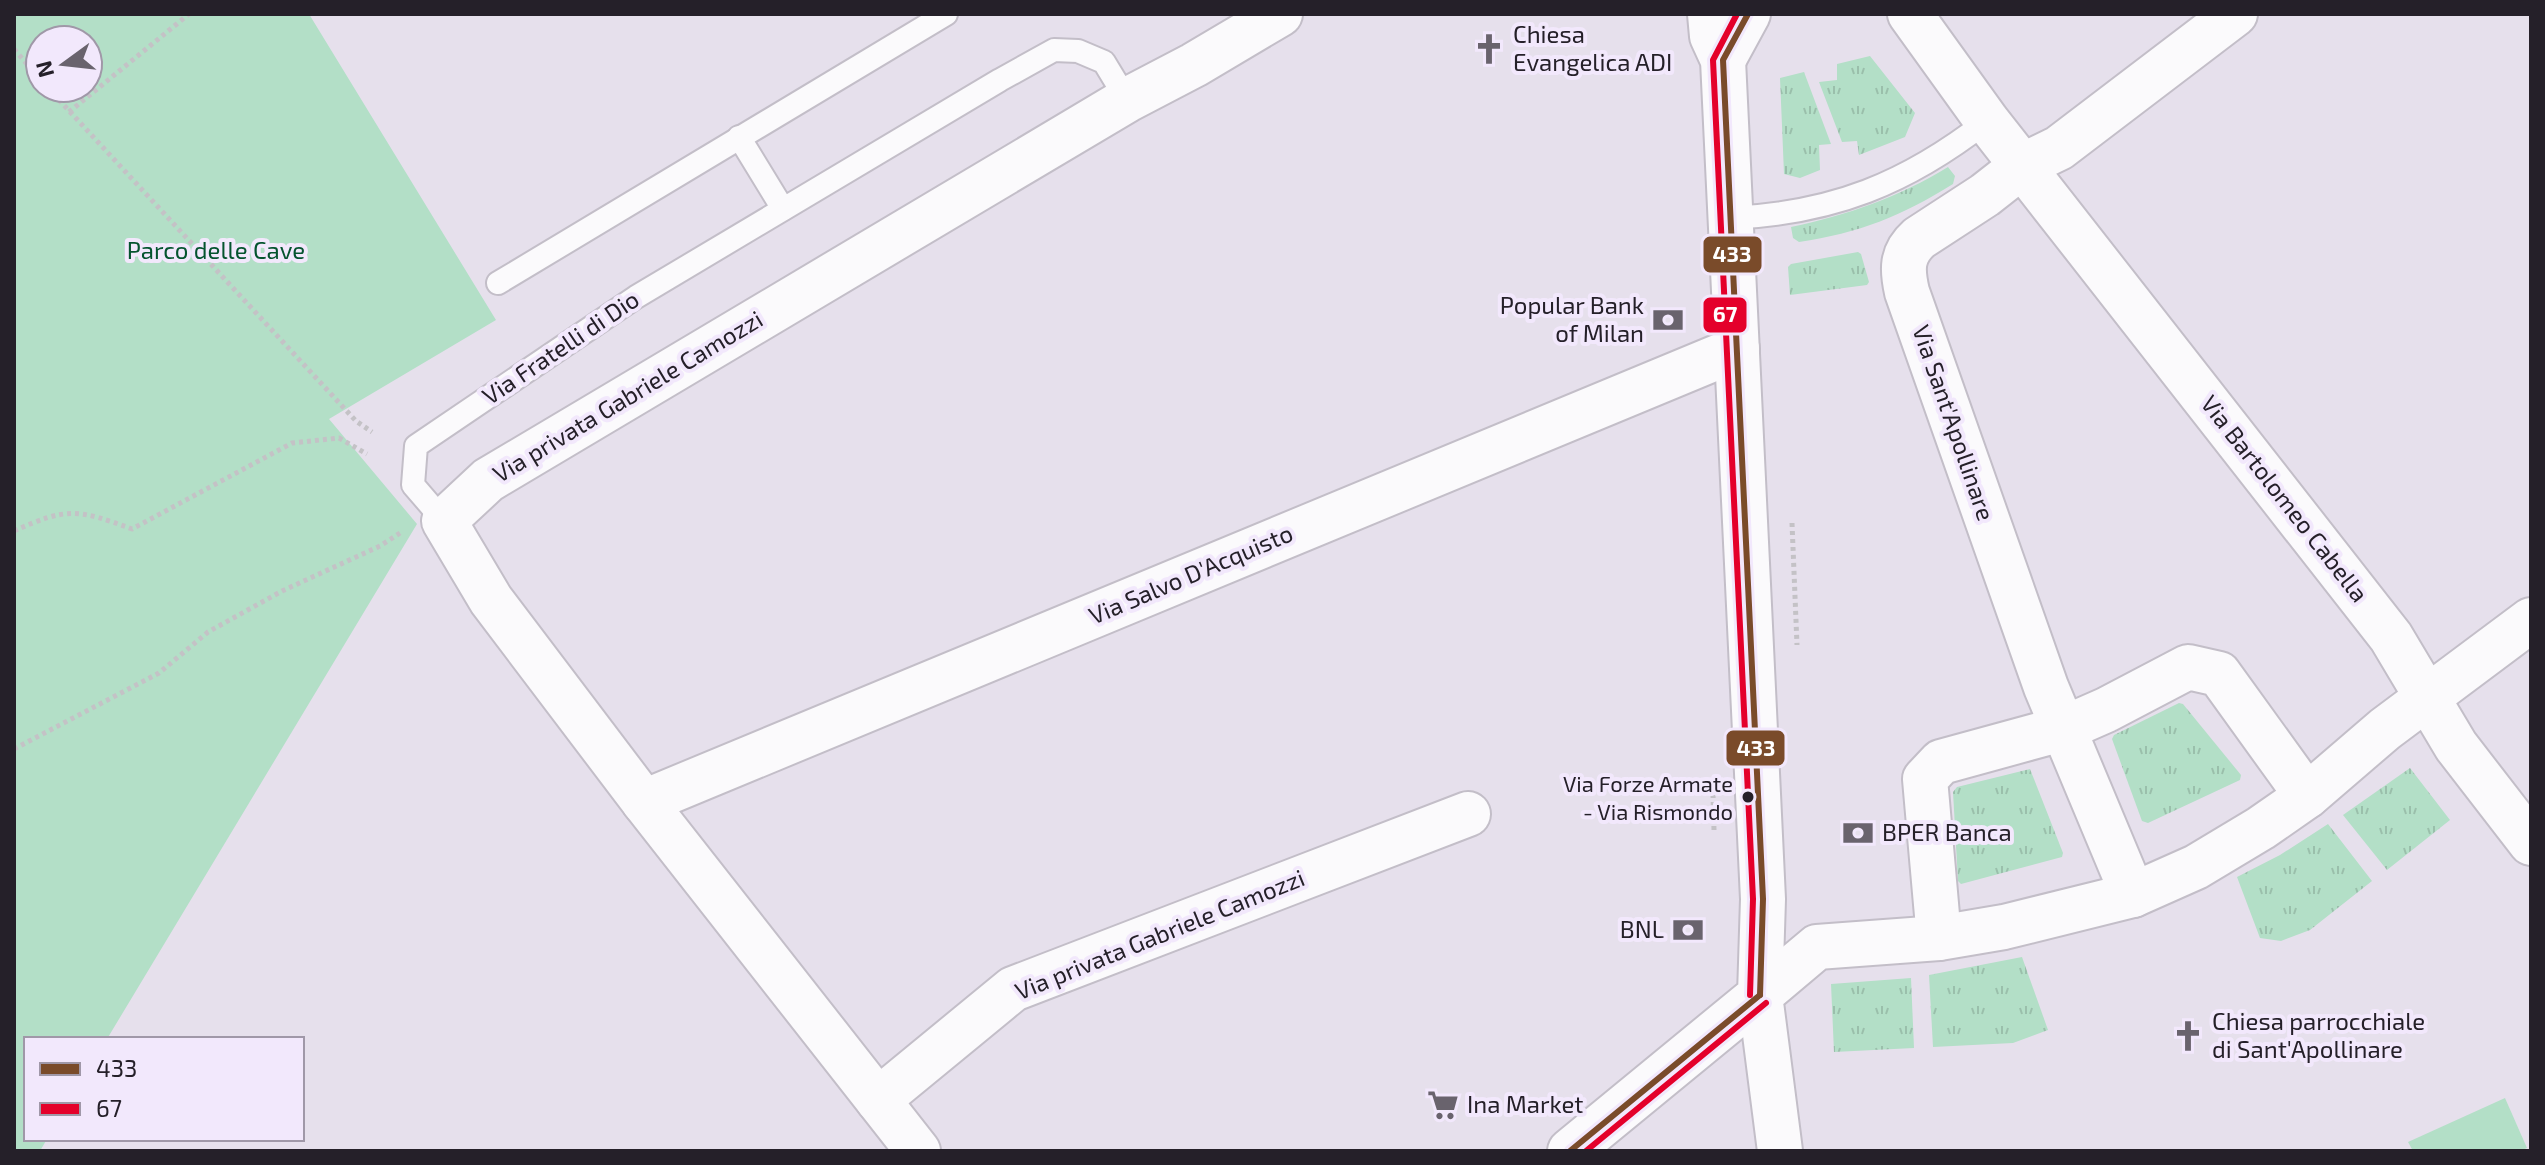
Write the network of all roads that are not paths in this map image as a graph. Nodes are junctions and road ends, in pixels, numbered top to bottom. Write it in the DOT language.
graph roads {
  1 [pos="946,14"];
  2 [pos="1280,14"];
  3 [pos="1710,14"];
  4 [pos="1748,14"];
  5 [pos="1910,14"];
  6 [pos="2235,14"];
  7 [pos="1723,60"];
  8 [pos="1127,100"];
  9 [pos="1987,121"];
  10 [pos="739,137"];
  11 [pos="2022,166"];
  12 [pos="783,209"];
  13 [pos="1731,218"];
  14 [pos="498,283"];
  15 [pos="1737,349"];
  16 [pos="444,521"];
  17 [pos="2531,620"];
  18 [pos="2428,698"];
  19 [pos="2065,728"];
  20 [pos="2307,796"];
  21 [pos="644,802"];
  22 [pos="1468,814"];
  23 [pos="2531,843"];
  24 [pos="2133,895"];
  25 [pos="1939,938"];
  26 [pos="1760,995"];
  27 [pos="878,1100"];
  28 [pos="918,1151"];
  29 [pos="1570,1151"];
  30 [pos="1780,1151"];
  1 -- 10 [label="lane"];
  2 -- 8 [label="street, Via privata Gabriele Camozzi"];
  3 -- 7 [label="street"];
  4 -- 7 [label="street"];
  5 -- 9 [label="street, Via Bartolomeo Cabella"];
  6 -- 11 [label="street, Via Sant'Apollinare"];
  7 -- 13 [label="street"];
  8 -- 12 [label="lane, Via Fratelli di Dio"];
  8 -- 16 [label="street, Via privata Gabriele Camozzi"];
  9 -- 11 [label="street, Via Bartolomeo Cabella"];
  9 -- 13 [label="lane"];
  10 -- 12 [label="lane"];
  10 -- 14 [label="lane"];
  11 -- 18 [label="street, Via Bartolomeo Cabella"];
  11 -- 19 [label="street, Via Sant'Apollinare"];
  12 -- 16 [label="lane, Via Fratelli di Dio"];
  13 -- 15 [label="street"];
  15 -- 21 [label="street, Via Salvo D'Acquisto"];
  15 -- 26 [label="street"];
  16 -- 21 [label="street"];
  17 -- 18 [label="street"];
  18 -- 20 [label="street"];
  18 -- 23 [label="street, Via Bartolomeo Cabella"];
  19 -- 20 [label="street"];
  19 -- 24 [label="street, Via Sant'Apollinare"];
  19 -- 25 [label="street"];
  20 -- 24 [label="street"];
  21 -- 27 [label="street"];
  22 -- 27 [label="street, Via privata Gabriele Camozzi"];
  24 -- 25 [label="street"];
  25 -- 26 [label="street"];
  26 -- 29 [label="street"];
  26 -- 30 [label="street"];
  27 -- 28 [label="street"];
}
